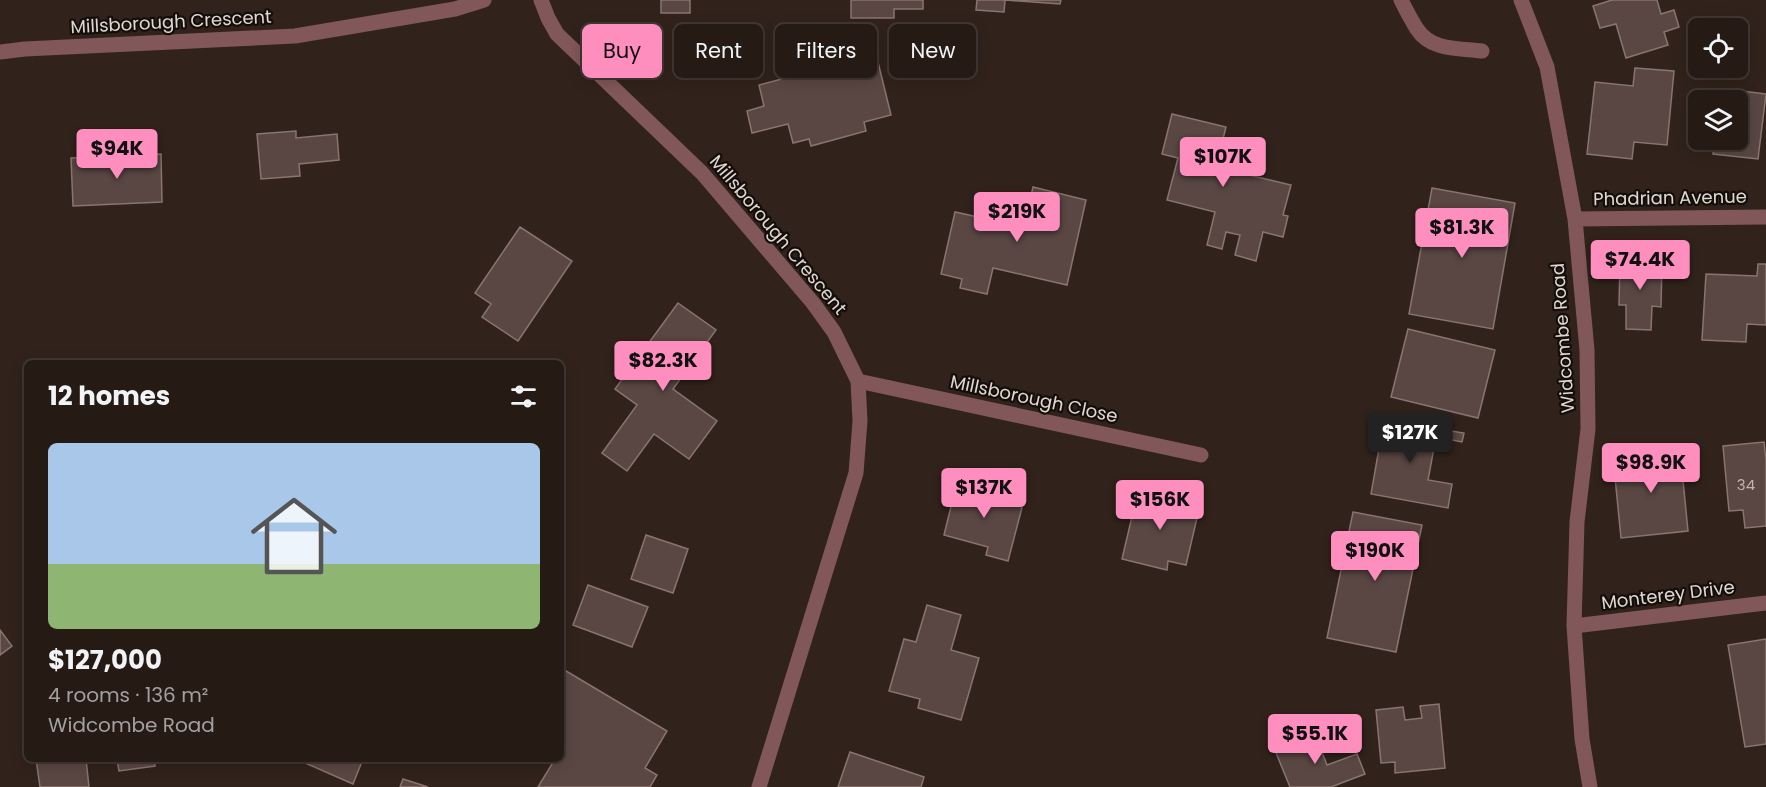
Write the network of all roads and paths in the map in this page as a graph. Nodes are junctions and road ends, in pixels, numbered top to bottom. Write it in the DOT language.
graph roads {
  1 [pos="484,0"];
  2 [pos="541,0"];
  3 [pos="1401,0"];
  4 [pos="1521,0"];
  5 [pos="1482,51"];
  6 [pos="0,52"];
  7 [pos="1766,217"];
  8 [pos="1575,219"];
  9 [pos="858,381"];
  10 [pos="1201,455"];
  11 [pos="1766,603"];
  12 [pos="1574,626"];
  13 [pos="759,787"];
  14 [pos="1590,787"];
  1 -- 6 [label="street, Millsborough Crescent"];
  2 -- 9 [label="street, Millsborough Crescent"];
  3 -- 5 [label="street"];
  4 -- 8 [label="street, Widcombe Road"];
  7 -- 8 [label="street, Phadrian Avenue"];
  8 -- 12 [label="street, Widcombe Road"];
  9 -- 10 [label="street, Millsborough Close"];
  9 -- 13 [label="street, Millsborough Crescent"];
  11 -- 12 [label="street, Monterey Drive"];
  12 -- 14 [label="street, Widcombe Road"];
}
